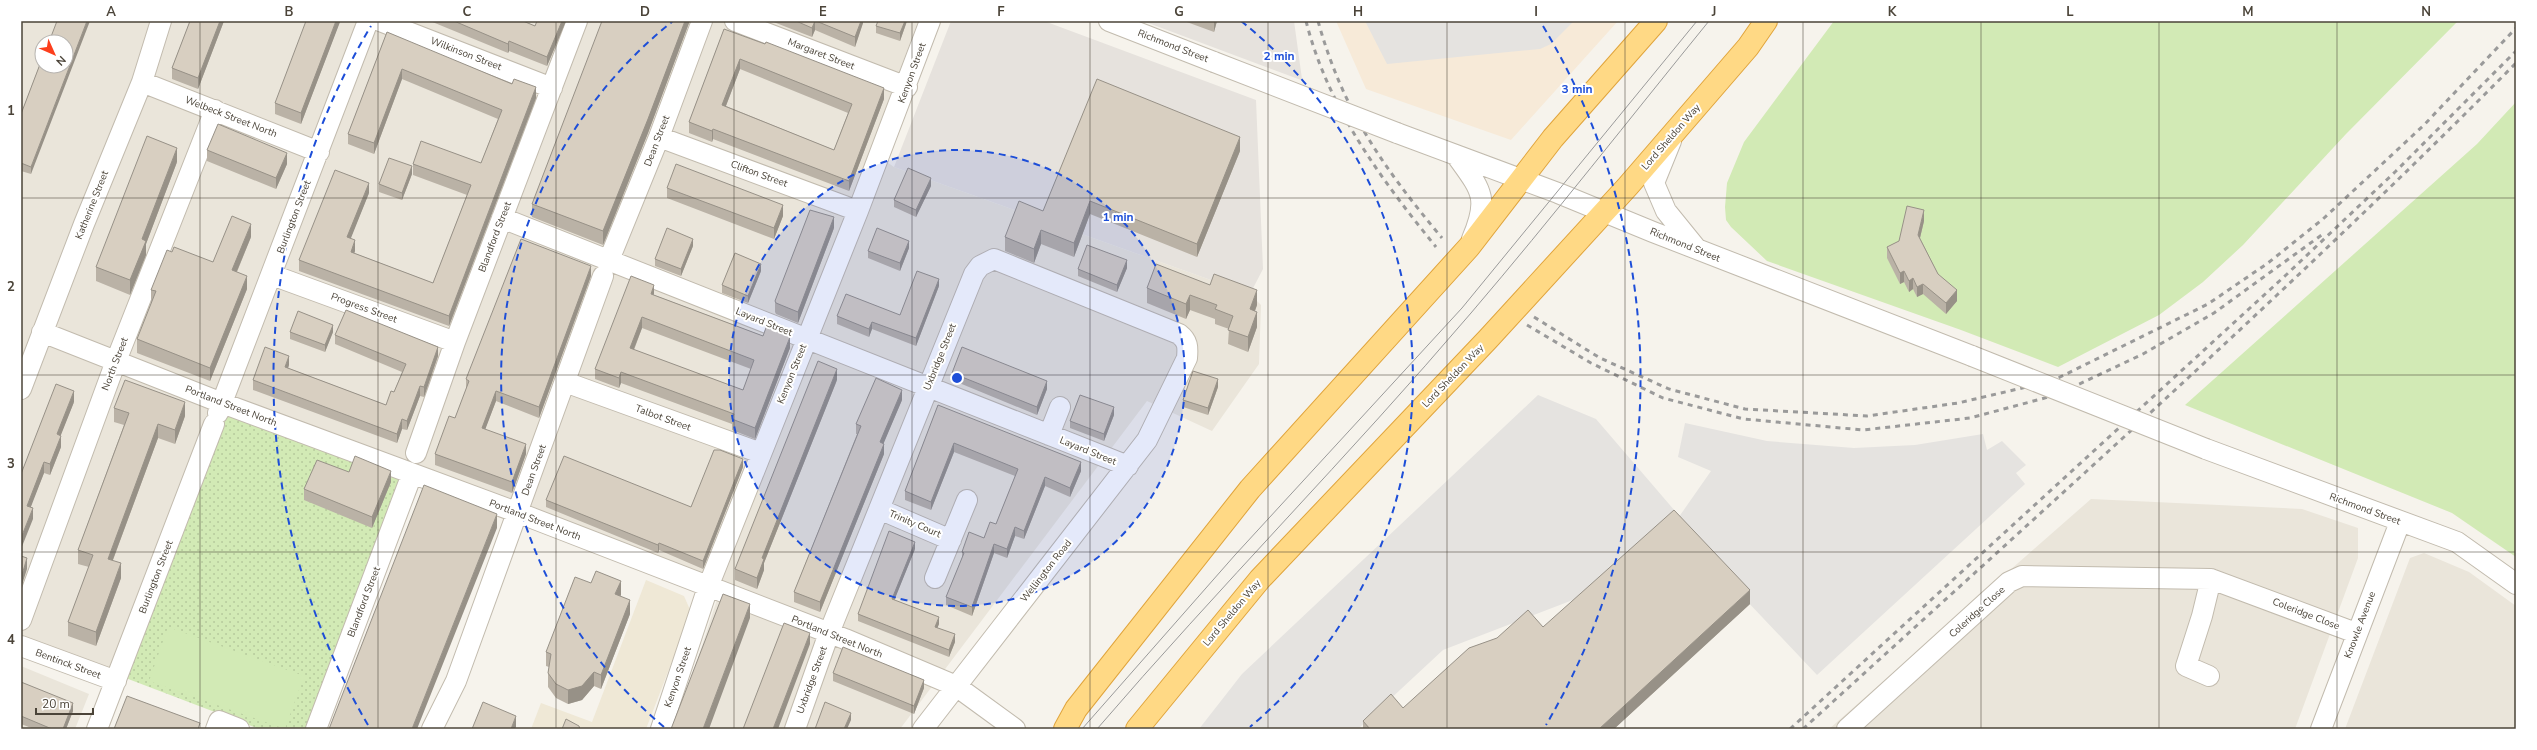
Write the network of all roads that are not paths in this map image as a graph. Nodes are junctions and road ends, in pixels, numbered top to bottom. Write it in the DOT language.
graph roads {
  1 [pos="161,21"];
  2 [pos="368,21"];
  3 [pos="380,21"];
  4 [pos="577,21"];
  5 [pos="702,21"];
  6 [pos="735,21"];
  7 [pos="930,21"];
  8 [pos="1109,21"];
  9 [pos="1656,21"];
  10 [pos="1766,21"];
  11 [pos="142,82"];
  12 [pos="907,87"];
  13 [pos="552,88"];
  14 [pos="215,110"];
  15 [pos="1674,135"];
  16 [pos="659,137"];
  17 [pos="319,152"];
  18 [pos="1456,155"];
  19 [pos="1522,180"];
  20 [pos="858,211"];
  21 [pos="1603,212"];
  22 [pos="502,218"];
  23 [pos="1469,247"];
  24 [pos="1697,250"];
  25 [pos="606,268"];
  26 [pos="272,275"];
  27 [pos="42,332"];
  28 [pos="806,338"];
  29 [pos="455,342"];
  30 [pos="116,361"];
  31 [pos="566,382"];
  32 [pos="928,387"];
  33 [pos="21,389"];
  34 [pos="1060,407"];
  35 [pos="1164,410"];
  36 [pos="218,413"];
  37 [pos="1049,435"];
  38 [pos="416,453"];
  39 [pos="760,453"];
  40 [pos="1128,466"];
  41 [pos="412,474"];
  42 [pos="967,500"];
  43 [pos="879,509"];
  44 [pos="519,513"];
  45 [pos="2400,522"];
  46 [pos="951,540"];
  47 [pos="935,578"];
  48 [pos="2211,579"];
  49 [pos="2516,584"];
  50 [pos="708,587"];
  51 [pos="21,620"];
  52 [pos="829,633"];
  53 [pos="2356,633"];
  54 [pos="21,646"];
  55 [pos="2209,676"];
  56 [pos="116,681"];
  57 [pos="956,686"];
  58 [pos="217,725"];
  59 [pos="97,729"];
  60 [pos="239,729"];
  61 [pos="316,729"];
  62 [pos="432,729"];
  63 [pos="661,729"];
  64 [pos="795,729"];
  65 [pos="923,729"];
  66 [pos="1015,729"];
  67 [pos="1065,729"];
  68 [pos="1137,729"];
  69 [pos="1847,729"];
  70 [pos="2321,729"];
  1 -- 11 [label="street, Katherine Street"];
  2 -- 17 [label="street, Burlington Street"];
  3 -- 13 [label="street, Wilkinson Street"];
  4 -- 13 [label="street, Blandford Street"];
  5 -- 16 [label="street, Dean Street"];
  6 -- 12 [label="street, Margaret Street"];
  7 -- 12 [label="street, Kenyon Street"];
  8 -- 18 [label="street, Richmond Street, bridge"];
  9 -- 19 [label="highway"];
  10 -- 15 [label="highway, Lord Sheldon Way"];
  11 -- 14 [label="street, Welbeck Street North"];
  11 -- 27 [label="street, Katherine Street"];
  12 -- 20 [label="street, Kenyon Street"];
  13 -- 22 [label="street, Blandford Street"];
  14 -- 17 [label="street, Welbeck Street North"];
  14 -- 30 [label="street, North Street"];
  15 -- 21 [label="highway, Lord Sheldon Way"];
  15 -- 24 [label="street"];
  16 -- 20 [label="street, Clifton Street"];
  16 -- 25 [label="street, Dean Street"];
  17 -- 26 [label="street, Burlington Street"];
  18 -- 19 [label="street, Richmond Street"];
  18 -- 23 [label="street"];
  19 -- 21 [label="street, Richmond Street"];
  19 -- 23 [label="highway"];
  20 -- 28 [label="street, Kenyon Street"];
  21 -- 24 [label="street, Richmond Street"];
  21 -- 68 [label="highway, Lord Sheldon Way"];
  22 -- 25 [label="street, Layard Street"];
  22 -- 29 [label="street, Blandford Street"];
  23 -- 67 [label="highway"];
  24 -- 45 [label="street, Richmond Street, bridge"];
  25 -- 28 [label="street, Layard Street"];
  25 -- 31 [label="street, Dean Street"];
  26 -- 29 [label="street, Progress Street"];
  26 -- 36 [label="street, Burlington Street"];
  27 -- 30 [label="street, Portland Street North"];
  27 -- 33 [label="street, Katherine Street"];
  28 -- 32 [label="street, Layard Street"];
  28 -- 39 [label="street, Kenyon Street"];
  29 -- 38 [label="street, Blandford Street"];
  30 -- 36 [label="street, Portland Street North"];
  30 -- 51 [label="street, North Street"];
  31 -- 39 [label="street, Talbot Street"];
  31 -- 44 [label="street, Dean Street"];
  32 -- 35 [label="street, Uxbridge Street"];
  32 -- 37 [label="street, Layard Street"];
  32 -- 43 [label="street, Uxbridge Street"];
  34 -- 37 [label="street, Layard Street"];
  35 -- 40 [label="street, Wellington Road"];
  36 -- 41 [label="street, Portland Street North"];
  36 -- 56 [label="street, Burlington Street"];
  37 -- 40 [label="street, Layard Street"];
  39 -- 50 [label="street, Kenyon Street"];
  40 -- 57 [label="street, Wellington Road"];
  41 -- 44 [label="street, Portland Street North"];
  41 -- 61 [label="street, Blandford Street"];
  42 -- 46 [label="street, Trinity Court"];
  43 -- 46 [label="street, Trinity Court"];
  43 -- 52 [label="street, Uxbridge Street"];
  44 -- 50 [label="street, Portland Street North"];
  44 -- 62 [label="street, Dean Street"];
  45 -- 49 [label="street, Richmond Street"];
  45 -- 53 [label="street, Knowle Avenue"];
  46 -- 47 [label="street, Trinity Court"];
  48 -- 53 [label="street, Coleridge Close"];
  48 -- 55 [label="street"];
  48 -- 69 [label="street, Coleridge Close"];
  50 -- 52 [label="street, Portland Street North"];
  50 -- 63 [label="street, Kenyon Street"];
  52 -- 57 [label="street, Portland Street North"];
  52 -- 64 [label="street, Uxbridge Street"];
  53 -- 70 [label="street, Knowle Avenue"];
  54 -- 56 [label="street, Bentinck Street"];
  56 -- 59 [label="street, Burlington Street"];
  57 -- 65 [label="street, Wellington Road"];
  57 -- 66 [label="street, Portland Street North"];
  58 -- 60 [label="street"];
}
